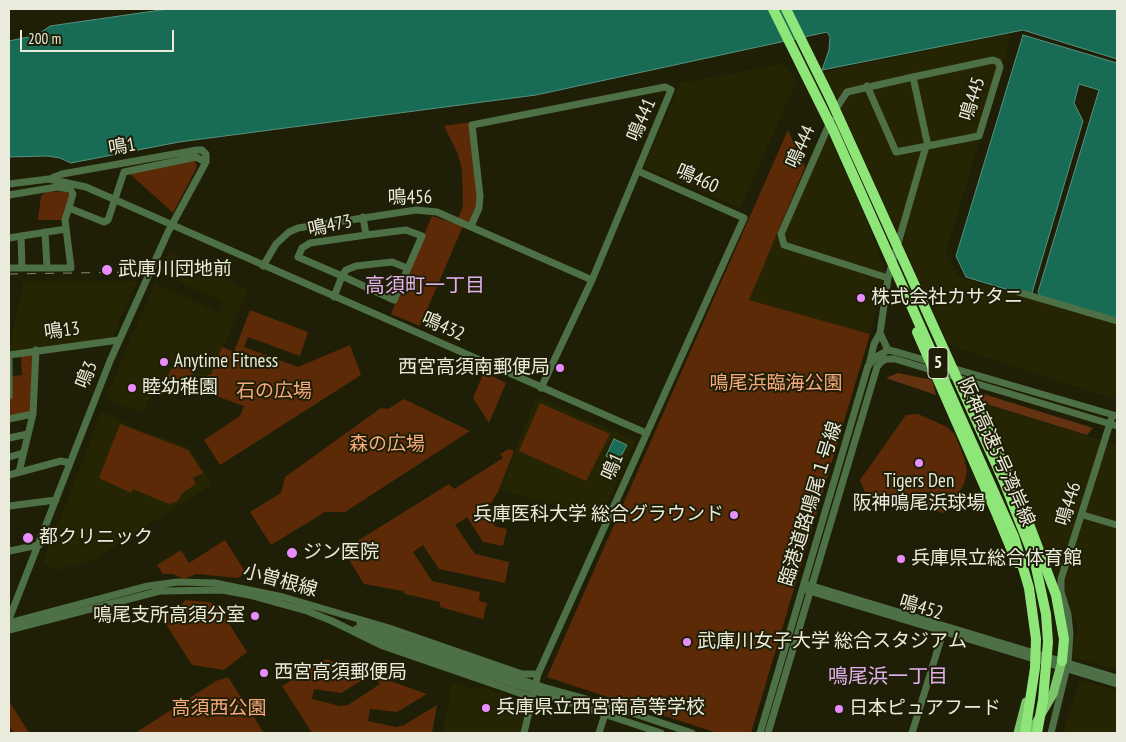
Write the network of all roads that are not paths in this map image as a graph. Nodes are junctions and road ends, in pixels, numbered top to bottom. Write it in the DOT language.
graph roads {
  1 [pos="773,9"];
  2 [pos="786,9"];
  3 [pos="913,77"];
  4 [pos="867,86"];
  5 [pos="927,146"];
  6 [pos="206,162"];
  7 [pos="638,171"];
  8 [pos="49,179"];
  9 [pos="9,184"];
  10 [pos="9,195"];
  11 [pos="115,199"];
  12 [pos="69,208"];
  13 [pos="868,209"];
  14 [pos="363,217"];
  15 [pos="744,218"];
  16 [pos="173,224"];
  17 [pos="472,226"];
  18 [pos="66,229"];
  19 [pos="45,232"];
  20 [pos="366,235"];
  21 [pos="20,236"];
  22 [pos="9,238"];
  23 [pos="263,266"];
  24 [pos="9,268"];
  25 [pos="22,268"];
  26 [pos="47,268"];
  27 [pos="407,268"];
  28 [pos="342,276"];
  29 [pos="888,278"];
  30 [pos="592,280"];
  31 [pos="1018,292"];
  32 [pos="334,297"];
  33 [pos="1117,321"];
  34 [pos="935,331"];
  35 [pos="878,337"];
  36 [pos="119,340"];
  37 [pos="36,350"];
  38 [pos="885,351"];
  39 [pos="9,355"];
  40 [pos="890,359"];
  41 [pos="868,366"];
  42 [pos="541,388"];
  43 [pos="9,396"];
  44 [pos="33,414"];
  45 [pos="1115,415"];
  46 [pos="9,419"];
  47 [pos="1113,424"];
  48 [pos="646,433"];
  49 [pos="28,434"];
  50 [pos="9,438"];
  51 [pos="23,453"];
  52 [pos="9,457"];
  53 [pos="70,462"];
  54 [pos="19,472"];
  55 [pos="9,475"];
  56 [pos="56,500"];
  57 [pos="9,506"];
  58 [pos="1083,514"];
  59 [pos="1117,524"];
  60 [pos="39,545"];
  61 [pos="9,548"];
  62 [pos="803,586"];
  63 [pos="812,589"];
  64 [pos="323,609"];
  65 [pos="332,620"];
  66 [pos="9,621"];
  67 [pos="944,629"];
  68 [pos="9,630"];
  69 [pos="393,640"];
  70 [pos="1032,655"];
  71 [pos="1064,665"];
  72 [pos="538,674"];
  73 [pos="1117,678"];
  74 [pos="1117,684"];
  75 [pos="548,692"];
  76 [pos="531,697"];
  77 [pos="600,703"];
  78 [pos="605,714"];
  79 [pos="656,721"];
  80 [pos="656,732"];
  81 [pos="524,733"];
  82 [pos="599,733"];
  83 [pos="692,733"];
  84 [pos="760,733"];
  85 [pos="768,733"];
  86 [pos="912,733"];
  87 [pos="1018,733"];
  88 [pos="1025,733"];
  89 [pos="1030,733"];
  90 [pos="1037,733"];
  91 [pos="1051,733"];
  1 -- 13 [label="highway, 阪神高速5号湾岸線 / 5, bridge"];
  2 -- 34 [label="highway, 阪神高速5号湾岸線 / 5, bridge"];
  3 -- 4 [label="street, 鳴444"];
  3 -- 5 [label="street"];
  3 -- 5 [label="street, 鳴445"];
  4 -- 5 [label="street, 鳴445"];
  4 -- 29 [label="street, 鳴444"];
  5 -- 29 [label="street"];
  6 -- 8 [label="street, 鳴1"];
  6 -- 11 [label="street"];
  6 -- 16 [label="street, 鳴3"];
  7 -- 15 [label="street, 鳴460"];
  7 -- 17 [label="street, 鳴441"];
  7 -- 30 [label="street, 鳴441"];
  8 -- 9 [label="street"];
  8 -- 11 [label="street, 鳴432"];
  10 -- 12 [label="street"];
  11 -- 12 [label="street"];
  11 -- 16 [label="street, 鳴432"];
  12 -- 18 [label="street"];
  13 -- 70 [label="highway, 5, bridge"];
  13 -- 88 [label="highway, 阪神高速5号湾岸線 / 5, bridge"];
  14 -- 17 [label="street, 鳴456"];
  14 -- 20 [label="street, 鳴473"];
  14 -- 23 [label="street, 鳴456"];
  15 -- 48 [label="street, 鳴1"];
  16 -- 23 [label="street, 鳴432"];
  16 -- 36 [label="street, 鳴3"];
  17 -- 30 [label="street, 鳴456"];
  18 -- 19 [label="street"];
  18 -- 26 [label="street"];
  19 -- 21 [label="street"];
  19 -- 26 [label="street"];
  20 -- 27 [label="street"];
  20 -- 28 [label="street, 鳴473"];
  21 -- 22 [label="street"];
  21 -- 25 [label="street"];
  23 -- 32 [label="street, 鳴432"];
  24 -- 25 [label="street"];
  25 -- 26 [label="street"];
  27 -- 28 [label="street"];
  27 -- 28 [label="street"];
  28 -- 32 [label="street"];
  29 -- 35 [label="street"];
  30 -- 42 [label="street, 鳴441"];
  31 -- 33 [label="street"];
  32 -- 42 [label="street, 鳴432"];
  34 -- 71 [label="highway, 5, bridge"];
  34 -- 90 [label="highway, 阪神高速5号湾岸線 / 5, bridge"];
  35 -- 38 [label="street"];
  35 -- 41 [label="street, 臨港道路鳴尾１号線"];
  36 -- 37 [label="street, 鳴13"];
  36 -- 53 [label="street, 鳴3"];
  37 -- 39 [label="street, 鳴13"];
  37 -- 44 [label="street"];
  38 -- 40 [label="street"];
  38 -- 41 [label="street"];
  38 -- 45 [label="street"];
  39 -- 43 [label="street"];
  40 -- 47 [label="street"];
  40 -- 63 [label="street, 臨港道路鳴尾１号線"];
  41 -- 62 [label="street, 臨港道路鳴尾１号線"];
  42 -- 48 [label="street, 鳴432"];
  44 -- 46 [label="street"];
  44 -- 49 [label="street"];
  45 -- 47 [label="street, 鳴446"];
  47 -- 58 [label="street, 鳴446"];
  48 -- 72 [label="street, 鳴1"];
  49 -- 50 [label="street"];
  49 -- 51 [label="street"];
  51 -- 52 [label="street"];
  51 -- 54 [label="street"];
  53 -- 54 [label="street"];
  53 -- 56 [label="street, 鳴3"];
  54 -- 55 [label="street"];
  56 -- 57 [label="street"];
  56 -- 60 [label="street, 鳴3"];
  58 -- 59 [label="street"];
  58 -- 71 [label="street, 鳴446"];
  60 -- 61 [label="street"];
  60 -- 66 [label="street, 鳴3"];
  62 -- 63 [label="street, 鳴452"];
  62 -- 84 [label="street, 臨港道路鳴尾１号線"];
  63 -- 67 [label="street, 鳴452"];
  63 -- 85 [label="street, 臨港道路鳴尾１号線"];
  64 -- 66 [label="street, 小曽根線"];
  64 -- 69 [label="street"];
  64 -- 72 [label="street, 小曽根線"];
  65 -- 68 [label="street, 小曽根線"];
  65 -- 69 [label="street"];
  65 -- 76 [label="street, 小曽根線"];
  67 -- 70 [label="street, 鳴452"];
  67 -- 86 [label="street"];
  69 -- 75 [label="street, bridge"];
  70 -- 71 [label="street, 鳴452"];
  70 -- 87 [label="main road"];
  71 -- 73 [label="street, 鳴452"];
  71 -- 74 [label="street, 鳴452"];
  71 -- 89 [label="main road"];
  71 -- 91 [label="street, 鳴446"];
  72 -- 76 [label="street, 鳴1"];
  75 -- 77 [label="street"];
  75 -- 78 [label="street"];
  76 -- 81 [label="street, 鳴1"];
  77 -- 78 [label="street"];
  77 -- 79 [label="street"];
  78 -- 80 [label="street"];
  78 -- 82 [label="street"];
  79 -- 80 [label="street"];
  79 -- 83 [label="street"];
}
